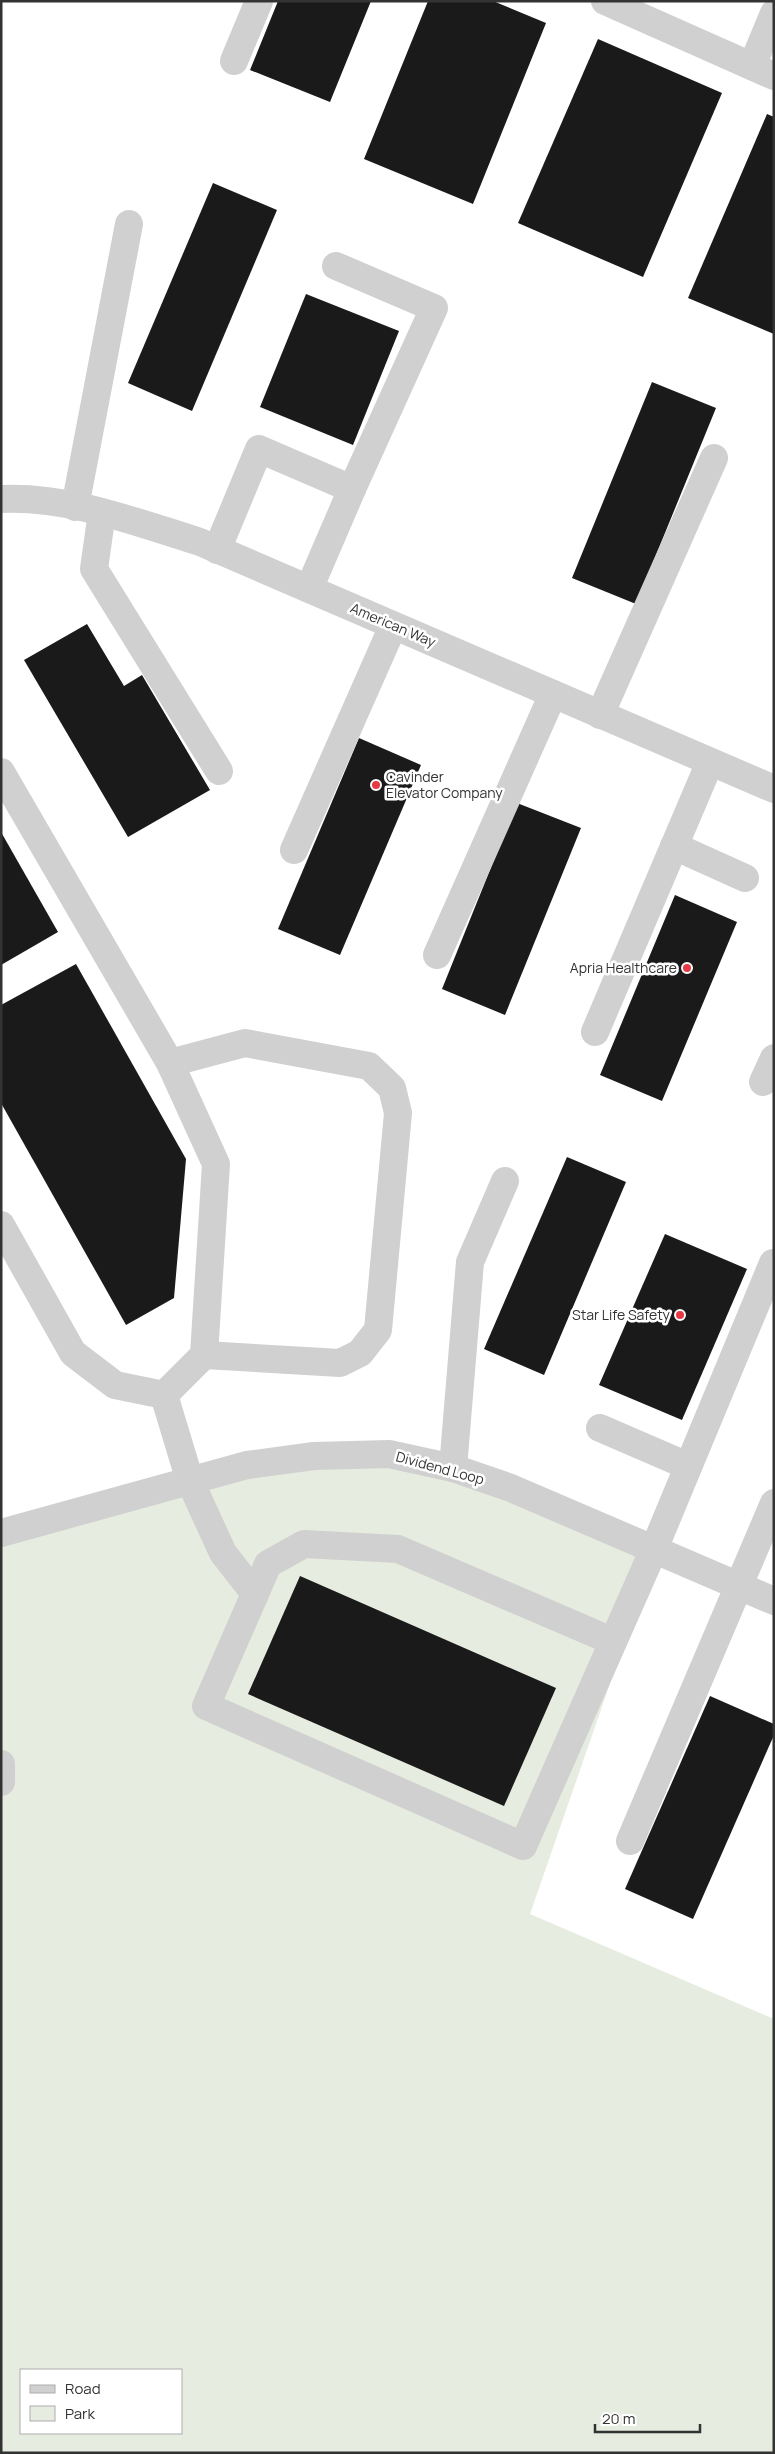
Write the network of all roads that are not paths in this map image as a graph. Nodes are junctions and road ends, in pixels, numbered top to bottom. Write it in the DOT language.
graph roads {
  1 [pos="259,1"];
  2 [pos="605,1"];
  3 [pos="774,13"];
  4 [pos="234,61"];
  5 [pos="763,71"];
  6 [pos="129,224"];
  7 [pos="336,266"];
  8 [pos="714,458"];
  9 [pos="352,489"];
  10 [pos="1,499"];
  11 [pos="75,507"];
  12 [pos="102,512"];
  13 [pos="217,550"];
  14 [pos="309,589"];
  15 [pos="393,626"];
  16 [pos="554,694"];
  17 [pos="600,714"];
  18 [pos="710,762"];
  19 [pos="219,771"];
  20 [pos="1,772"];
  21 [pos="774,789"];
  22 [pos="674,846"];
  23 [pos="294,850"];
  24 [pos="745,878"];
  25 [pos="437,955"];
  26 [pos="596,1032"];
  27 [pos="774,1058"];
  28 [pos="170,1063"];
  29 [pos="763,1082"];
  30 [pos="505,1182"];
  31 [pos="1,1225"];
  32 [pos="773,1263"];
  33 [pos="204,1355"];
  34 [pos="164,1394"];
  35 [pos="600,1428"];
  36 [pos="688,1466"];
  37 [pos="452,1468"];
  38 [pos="190,1481"];
  39 [pos="774,1503"];
  40 [pos="1,1533"];
  41 [pos="654,1549"];
  42 [pos="738,1586"];
  43 [pos="255,1594"];
  44 [pos="774,1601"];
  45 [pos="612,1640"];
  46 [pos="1,1764"];
  47 [pos="1,1782"];
  48 [pos="630,1841"];
  1 -- 4 [label="street"];
  2 -- 5 [label="street"];
  3 -- 5 [label="street"];
  6 -- 11 [label="street"];
  7 -- 9 [label="street"];
  8 -- 17 [label="street"];
  9 -- 13 [label="street"];
  9 -- 14 [label="street"];
  10 -- 11 [label="street, American Way"];
  11 -- 12 [label="street, American Way"];
  12 -- 13 [label="street, American Way"];
  12 -- 19 [label="street"];
  13 -- 14 [label="street, American Way"];
  14 -- 15 [label="street, American Way"];
  15 -- 16 [label="street, American Way"];
  15 -- 23 [label="street"];
  16 -- 17 [label="street, American Way"];
  16 -- 25 [label="street"];
  17 -- 18 [label="street, American Way"];
  18 -- 21 [label="street, American Way"];
  18 -- 22 [label="street"];
  20 -- 28 [label="street"];
  22 -- 24 [label="street"];
  22 -- 26 [label="street"];
  27 -- 29 [label="street"];
  28 -- 33 [label="street"];
  28 -- 33 [label="street"];
  30 -- 37 [label="street"];
  31 -- 34 [label="street"];
  32 -- 36 [label="street"];
  33 -- 34 [label="street"];
  34 -- 38 [label="street"];
  35 -- 36 [label="street"];
  36 -- 41 [label="street"];
  37 -- 38 [label="street, Dividend Loop"];
  37 -- 41 [label="street, Dividend Loop"];
  38 -- 40 [label="street, Dividend Loop"];
  38 -- 43 [label="street"];
  39 -- 42 [label="street"];
  41 -- 42 [label="street, Dividend Loop"];
  41 -- 45 [label="street"];
  42 -- 44 [label="street, Dividend Loop"];
  42 -- 48 [label="street"];
  43 -- 45 [label="street"];
  43 -- 45 [label="street"];
  46 -- 47 [label="street"];
}
